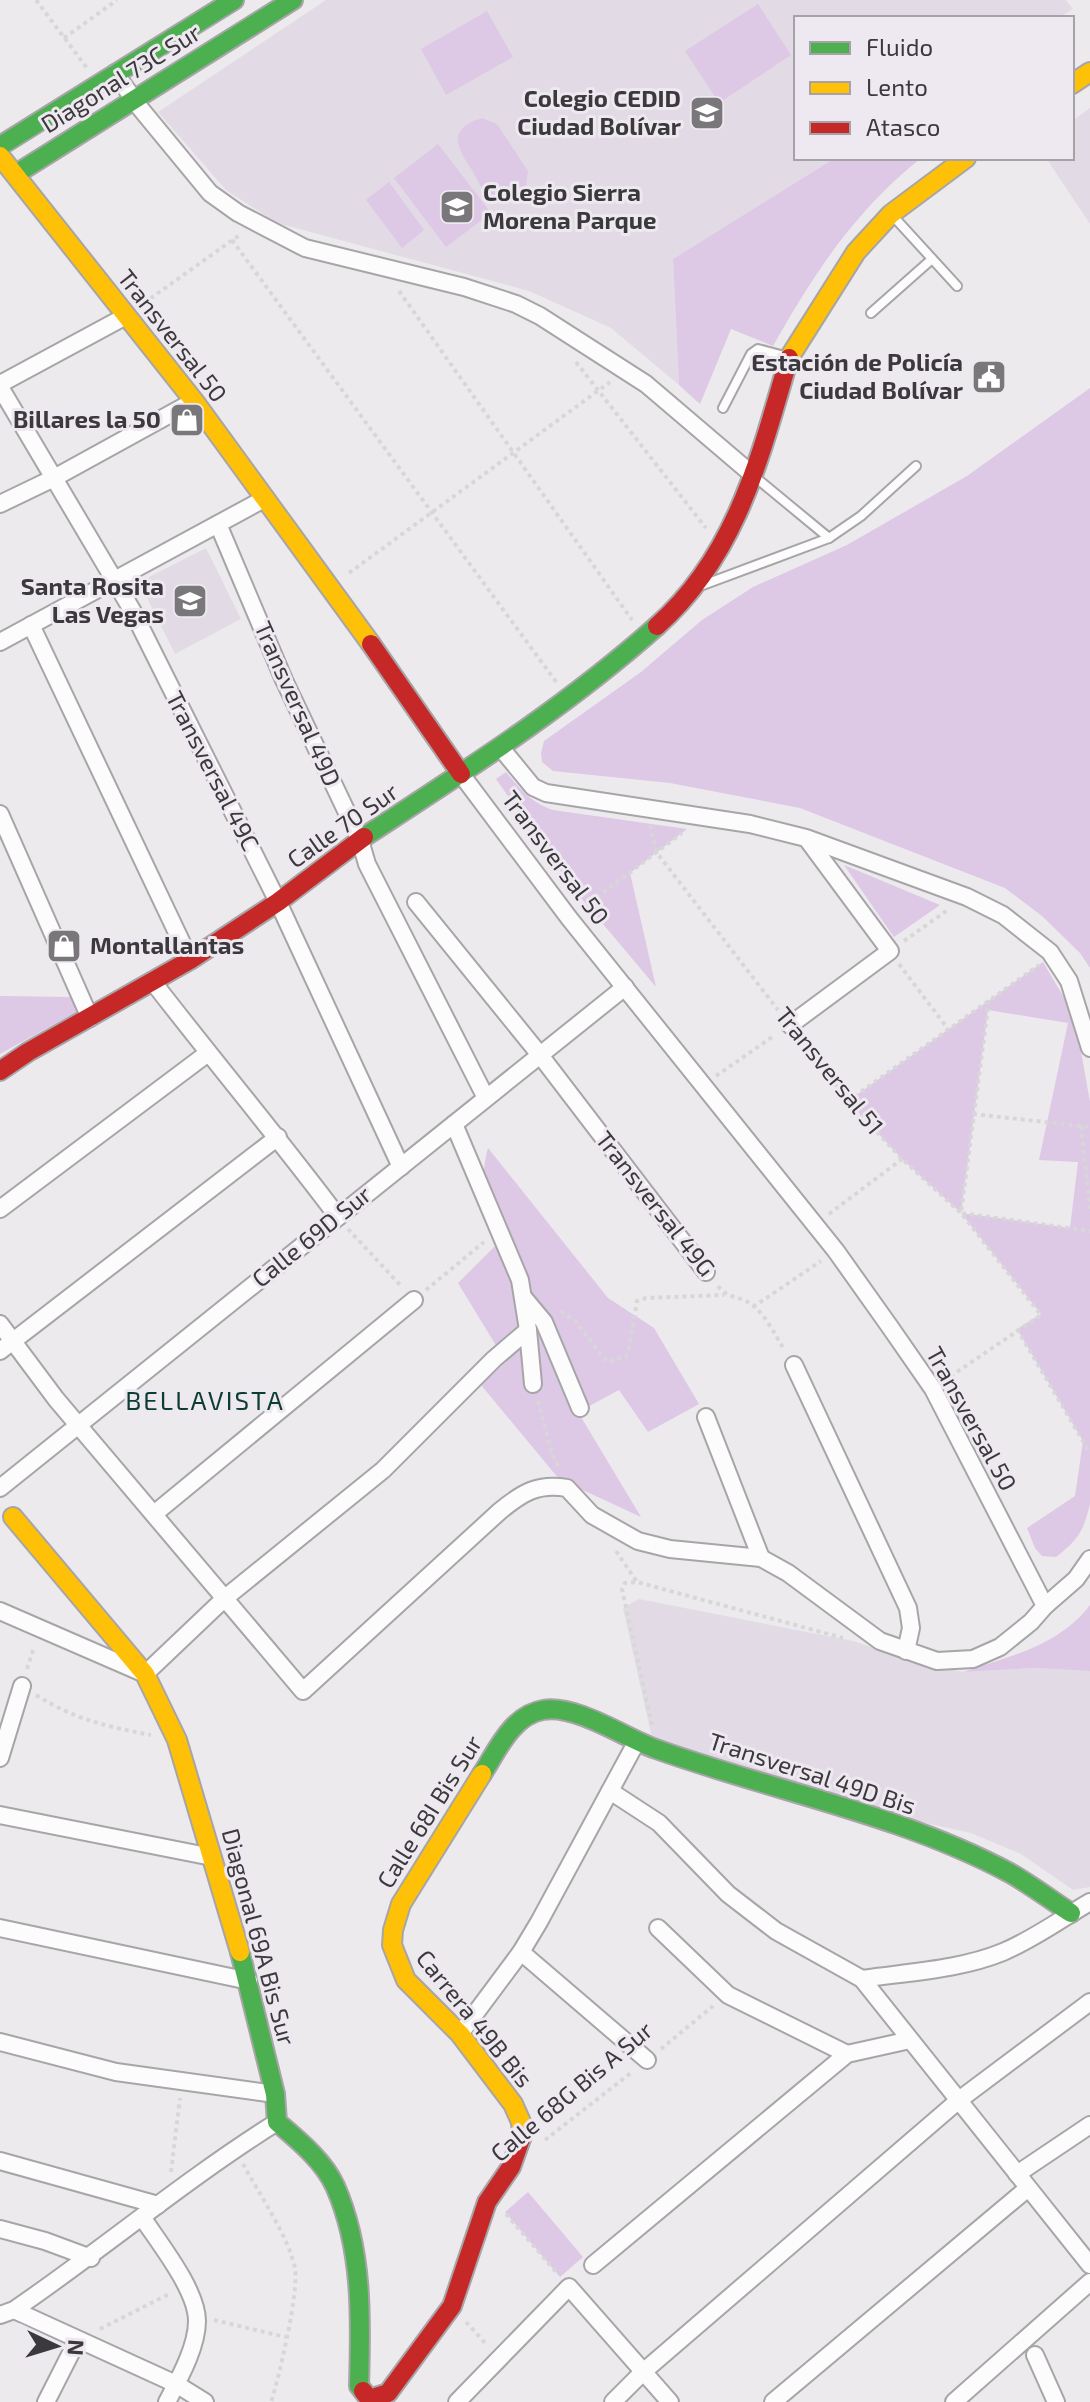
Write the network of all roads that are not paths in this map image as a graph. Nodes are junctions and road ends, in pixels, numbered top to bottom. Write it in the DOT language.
graph roads {
  1 [pos="234,0"];
  2 [pos="293,0"];
  3 [pos="115,73"];
  4 [pos="133,99"];
  5 [pos="0,146"];
  6 [pos="0,156"];
  7 [pos="963,160"];
  8 [pos="16,174"];
  9 [pos="891,214"];
  10 [pos="932,259"];
  11 [pos="957,286"];
  12 [pos="871,313"];
  13 [pos="126,316"];
  14 [pos="789,357"];
  15 [pos="0,386"];
  16 [pos="194,401"];
  17 [pos="723,408"];
  18 [pos="916,466"];
  19 [pos="754,476"];
  20 [pos="54,478"];
  21 [pos="264,499"];
  22 [pos="0,504"];
  23 [pos="218,524"];
  24 [pos="829,538"];
  25 [pos="114,579"];
  26 [pos="692,590"];
  27 [pos="31,625"];
  28 [pos="0,642"];
  29 [pos="501,748"];
  30 [pos="461,774"];
  31 [pos="0,814"];
  32 [pos="806,838"];
  33 [pos="360,840"];
  34 [pos="278,902"];
  35 [pos="416,902"];
  36 [pos="190,960"];
  37 [pos="153,982"];
  38 [pos="625,987"];
  39 [pos="90,1018"];
  40 [pos="790,1025"];
  41 [pos="1090,1048"];
  42 [pos="208,1053"];
  43 [pos="540,1055"];
  44 [pos="0,1071"];
  45 [pos="486,1098"];
  46 [pos="454,1124"];
  47 [pos="278,1137"];
  48 [pos="401,1167"];
  49 [pos="0,1209"];
  50 [pos="338,1217"];
  51 [pos="706,1272"];
  52 [pos="523,1297"];
  53 [pos="414,1300"];
  54 [pos="0,1324"];
  55 [pos="528,1330"];
  56 [pos="6,1346"];
  57 [pos="794,1365"];
  58 [pos="533,1384"];
  59 [pos="580,1408"];
  60 [pos="706,1417"];
  61 [pos="78,1425"];
  62 [pos="0,1488"];
  63 [pos="154,1514"];
  64 [pos="13,1517"];
  65 [pos="761,1558"];
  66 [pos="1090,1559"];
  67 [pos="225,1598"];
  68 [pos="1045,1606"];
  69 [pos="0,1611"];
  70 [pos="906,1651"];
  71 [pos="145,1674"];
  72 [pos="22,1686"];
  73 [pos="529,1714"];
  74 [pos="644,1744"];
  75 [pos="0,1758"];
  76 [pos="610,1791"];
  77 [pos="0,1815"];
  78 [pos="212,1857"];
  79 [pos="1090,1902"];
  80 [pos="1071,1913"];
  81 [pos="0,1928"];
  82 [pos="658,1928"];
  83 [pos="392,1945"];
  84 [pos="521,1952"];
  85 [pos="862,1979"];
  86 [pos="249,1981"];
  87 [pos="1090,2002"];
  88 [pos="460,2034"];
  89 [pos="910,2040"];
  90 [pos="0,2042"];
  91 [pos="847,2054"];
  92 [pos="647,2060"];
  93 [pos="275,2094"];
  94 [pos="959,2100"];
  95 [pos="277,2122"];
  96 [pos="1090,2125"];
  97 [pos="0,2161"];
  98 [pos="511,2167"];
  99 [pos="1017,2174"];
  100 [pos="1028,2188"];
  101 [pos="163,2202"];
  102 [pos="142,2217"];
  103 [pos="0,2229"];
  104 [pos="91,2258"];
  105 [pos="593,2265"];
  106 [pos="1090,2265"];
  107 [pos="1090,2282"];
  108 [pos="7,2313"];
  109 [pos="77,2341"];
  110 [pos="1035,2355"];
  111 [pos="643,2372"];
  112 [pos="176,2384"];
  113 [pos="46,2402"];
  114 [pos="167,2402"];
  115 [pos="205,2402"];
  116 [pos="457,2402"];
  117 [pos="613,2402"];
  118 [pos="670,2402"];
  119 [pos="773,2402"];
  120 [pos="954,2402"];
  121 [pos="1056,2402"];
  1 -- 3 [label="street, Diagonal 73C Sur"];
  2 -- 4 [label="street, Diagonal 73C Sur"];
  3 -- 4 [label="street"];
  3 -- 5 [label="street, Diagonal 73C Sur"];
  4 -- 8 [label="street, Diagonal 73C Sur"];
  4 -- 19 [label="street"];
  6 -- 8 [label="street, Transversal 50"];
  7 -- 9 [label="street, Calle 70 Sur"];
  8 -- 13 [label="street, Transversal 50"];
  9 -- 10 [label="lane"];
  9 -- 14 [label="street, Calle 70 Sur"];
  10 -- 11 [label="lane"];
  10 -- 12 [label="lane"];
  13 -- 15 [label="street"];
  13 -- 16 [label="street, Transversal 50"];
  14 -- 17 [label="lane"];
  14 -- 19 [label="street, Calle 70 Sur"];
  15 -- 20 [label="street, Transversal 49C"];
  16 -- 20 [label="street"];
  16 -- 21 [label="street, Transversal 50"];
  18 -- 24 [label="lane, Calle 70 Sur"];
  19 -- 24 [label="lane"];
  19 -- 26 [label="street, Calle 70 Sur"];
  20 -- 22 [label="street"];
  20 -- 25 [label="street, Transversal 49C"];
  21 -- 23 [label="street"];
  21 -- 30 [label="street, Transversal 50"];
  23 -- 25 [label="street"];
  23 -- 33 [label="street, Transversal 49D"];
  24 -- 26 [label="lane, Calle 70 Sur"];
  25 -- 27 [label="street"];
  25 -- 34 [label="street, Transversal 49C"];
  26 -- 29 [label="street, Calle 70 Sur"];
  27 -- 28 [label="street"];
  27 -- 36 [label="street"];
  29 -- 30 [label="street, Calle 70 Sur"];
  29 -- 32 [label="street"];
  30 -- 33 [label="street, Calle 70 Sur"];
  30 -- 38 [label="street, Transversal 50"];
  31 -- 39 [label="street"];
  32 -- 40 [label="street"];
  32 -- 41 [label="street"];
  33 -- 34 [label="street, Calle 70 Sur"];
  33 -- 45 [label="street, Transversal 49D"];
  34 -- 36 [label="street, Calle 70 Sur"];
  34 -- 48 [label="street, Transversal 49C"];
  35 -- 43 [label="street, Transversal 49G"];
  36 -- 37 [label="street, Calle 70 Sur"];
  37 -- 39 [label="street, Calle 70 Sur"];
  37 -- 42 [label="street"];
  38 -- 43 [label="street, Calle 69D Sur"];
  38 -- 68 [label="street, Transversal 50"];
  39 -- 44 [label="street, Calle 70 Sur"];
  42 -- 47 [label="street"];
  42 -- 49 [label="street"];
  43 -- 45 [label="street, Calle 69D Sur"];
  43 -- 51 [label="street, Transversal 49G"];
  45 -- 46 [label="street, Calle 69D Sur"];
  46 -- 48 [label="street, Calle 69D Sur"];
  46 -- 52 [label="street"];
  47 -- 50 [label="street"];
  47 -- 56 [label="street"];
  48 -- 50 [label="street, Calle 69D Sur"];
  50 -- 61 [label="street, Calle 69D Sur"];
  52 -- 55 [label="street"];
  52 -- 59 [label="street"];
  53 -- 63 [label="street"];
  54 -- 56 [label="street"];
  55 -- 58 [label="street"];
  55 -- 67 [label="street"];
  56 -- 61 [label="street"];
  57 -- 70 [label="street"];
  60 -- 65 [label="street"];
  61 -- 62 [label="street, Calle 69D Sur"];
  61 -- 63 [label="street"];
  63 -- 67 [label="street"];
  64 -- 71 [label="street, Diagonal 69A Bis Sur"];
  65 -- 67 [label="street"];
  65 -- 70 [label="street"];
  66 -- 68 [label="street"];
  67 -- 71 [label="street"];
  68 -- 70 [label="street"];
  69 -- 71 [label="street"];
  71 -- 78 [label="street, Diagonal 69A Bis Sur"];
  72 -- 75 [label="street"];
  73 -- 74 [label="street, Transversal 49D Bis"];
  73 -- 83 [label="street, Calle 68I Bis Sur"];
  74 -- 76 [label="street"];
  74 -- 80 [label="street, Transversal 49D Bis"];
  76 -- 84 [label="street"];
  76 -- 85 [label="street"];
  77 -- 78 [label="street"];
  78 -- 86 [label="street, Diagonal 69A Bis Sur"];
  79 -- 80 [label="street"];
  80 -- 85 [label="street"];
  81 -- 86 [label="street"];
  82 -- 91 [label="street"];
  83 -- 88 [label="street, Carrera 49B Bis"];
  84 -- 88 [label="street"];
  84 -- 92 [label="street"];
  85 -- 89 [label="street"];
  86 -- 93 [label="street, Diagonal 69A Bis Sur"];
  87 -- 94 [label="street"];
  88 -- 98 [label="street, Carrera 49B Bis"];
  89 -- 91 [label="street"];
  89 -- 94 [label="street"];
  90 -- 93 [label="street"];
  91 -- 105 [label="street"];
  93 -- 95 [label="street, Diagonal 69A Bis Sur"];
  94 -- 99 [label="street"];
  94 -- 111 [label="street"];
  95 -- 98 [label="street, Calle 68G Bis A Sur"];
  95 -- 101 [label="street"];
  96 -- 99 [label="street"];
  97 -- 101 [label="street"];
  99 -- 100 [label="street"];
  100 -- 106 [label="street"];
  100 -- 119 [label="street"];
  101 -- 102 [label="street"];
  102 -- 104 [label="street"];
  102 -- 112 [label="street"];
  103 -- 104 [label="street"];
  104 -- 108 [label="street"];
  107 -- 120 [label="street"];
  108 -- 109 [label="street"];
  109 -- 112 [label="street"];
  109 -- 113 [label="street"];
  110 -- 121 [label="street"];
  111 -- 116 [label="street"];
  111 -- 117 [label="street"];
  111 -- 118 [label="street"];
  112 -- 114 [label="street"];
  112 -- 115 [label="street"];
}
